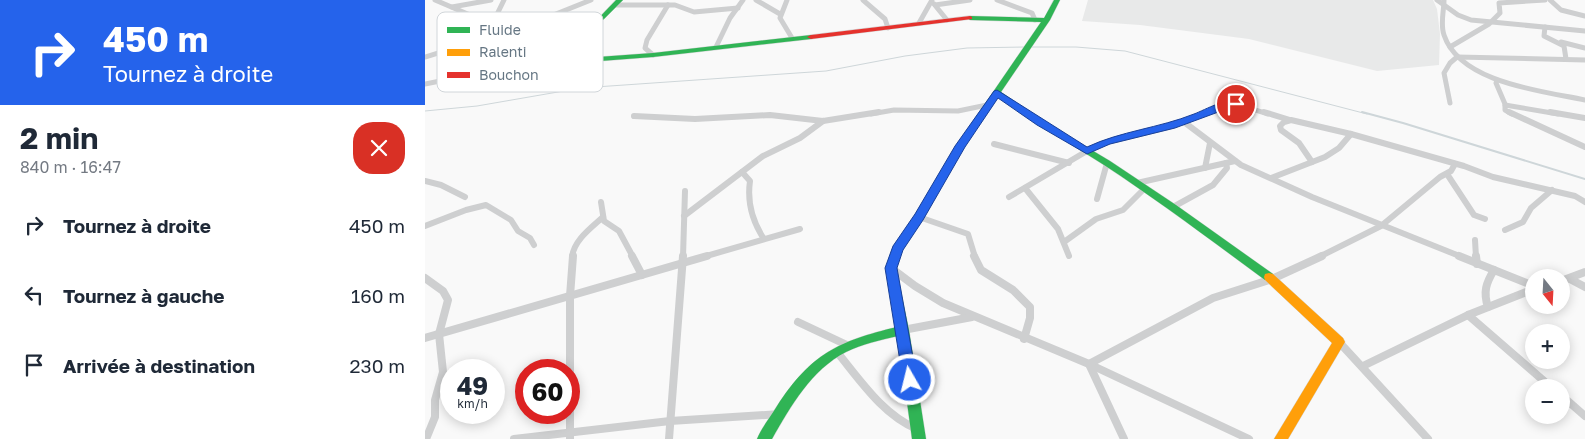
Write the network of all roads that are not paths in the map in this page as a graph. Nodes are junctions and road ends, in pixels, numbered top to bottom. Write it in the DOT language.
graph roads {
  1 [pos="435,0"];
  2 [pos="491,0"];
  3 [pos="504,0"];
  4 [pos="590,0"];
  5 [pos="743,0"];
  6 [pos="756,0"];
  7 [pos="787,0"];
  8 [pos="863,0"];
  9 [pos="970,0"];
  10 [pos="997,0"];
  11 [pos="1057,0"];
  12 [pos="1437,0"];
  13 [pos="1545,0"];
  14 [pos="1550,0"];
  15 [pos="618,2"];
  16 [pos="673,2"];
  17 [pos="931,2"];
  18 [pos="1444,3"];
  19 [pos="667,5"];
  20 [pos="452,7"];
  21 [pos="737,8"];
  22 [pos="463,12"];
  23 [pos="499,12"];
  24 [pos="560,12"];
  25 [pos="780,14"];
  26 [pos="1585,16"];
  27 [pos="603,18"];
  28 [pos="947,20"];
  29 [pos="1035,20"];
  30 [pos="1491,22"];
  31 [pos="919,23"];
  32 [pos="1044,25"];
  33 [pos="1545,27"];
  34 [pos="888,28"];
  35 [pos="1585,31"];
  36 [pos="792,38"];
  37 [pos="1557,41"];
  38 [pos="716,47"];
  39 [pos="1450,47"];
  40 [pos="1585,48"];
  41 [pos="437,54"];
  42 [pos="653,55"];
  43 [pos="1457,57"];
  44 [pos="425,58"];
  45 [pos="603,59"];
  46 [pos="1566,59"];
  47 [pos="1585,60"];
  48 [pos="1497,80"];
  49 [pos="997,93"];
  50 [pos="1585,100"];
  51 [pos="1450,103"];
  52 [pos="987,105"];
  53 [pos="1505,105"];
  54 [pos="634,116"];
  55 [pos="1585,118"];
  56 [pos="1291,120"];
  57 [pos="823,121"];
  58 [pos="1184,122"];
  59 [pos="1351,134"];
  60 [pos="1210,143"];
  61 [pos="994,144"];
  62 [pos="1585,147"];
  63 [pos="1087,151"];
  64 [pos="1235,161"];
  65 [pos="1312,162"];
  66 [pos="1069,163"];
  67 [pos="1107,163"];
  68 [pos="1226,163"];
  69 [pos="1455,164"];
  70 [pos="1205,168"];
  71 [pos="742,172"];
  72 [pos="1447,174"];
  73 [pos="1271,178"];
  74 [pos="425,181"];
  75 [pos="1141,186"];
  76 [pos="1025,188"];
  77 [pos="1552,190"];
  78 [pos="685,191"];
  79 [pos="1009,197"];
  80 [pos="465,198"];
  81 [pos="1097,199"];
  82 [pos="601,202"];
  83 [pos="1585,202"];
  84 [pos="1173,207"];
  85 [pos="685,216"];
  86 [pos="603,217"];
  87 [pos="919,217"];
  88 [pos="1485,219"];
  89 [pos="425,226"];
  90 [pos="1381,226"];
  91 [pos="800,229"];
  92 [pos="1505,230"];
  93 [pos="764,238"];
  94 [pos="1475,240"];
  95 [pos="1064,242"];
  96 [pos="534,245"];
  97 [pos="1069,256"];
  98 [pos="683,262"];
  99 [pos="1477,264"];
  100 [pos="891,268"];
  101 [pos="1494,270"];
  102 [pos="1585,272"];
  103 [pos="641,275"];
  104 [pos="425,278"];
  105 [pos="1570,278"];
  106 [pos="1272,279"];
  107 [pos="1570,282"];
  108 [pos="1525,284"];
  109 [pos="1585,287"];
  110 [pos="1525,292"];
  111 [pos="570,296"];
  112 [pos="1488,307"];
  113 [pos="1468,315"];
  114 [pos="972,317"];
  115 [pos="799,322"];
  116 [pos="903,330"];
  117 [pos="439,334"];
  118 [pos="425,338"];
  119 [pos="1024,338"];
  120 [pos="1339,342"];
  121 [pos="849,346"];
  122 [pos="837,352"];
  123 [pos="1089,364"];
  124 [pos="1363,366"];
  125 [pos="1542,379"];
  126 [pos="1570,403"];
  127 [pos="780,414"];
  128 [pos="1585,416"];
  129 [pos="670,421"];
  130 [pos="918,434"];
  131 [pos="570,436"];
  132 [pos="426,439"];
  133 [pos="515,439"];
  134 [pos="669,439"];
  135 [pos="764,439"];
  136 [pos="1125,439"];
  137 [pos="1249,439"];
  138 [pos="1281,439"];
  139 [pos="1428,439"];
  1 -- 20 [label="street"];
  2 -- 20 [label="street"];
  3 -- 23 [label="street"];
  4 -- 24 [label="street"];
  5 -- 21 [label="street"];
  6 -- 25 [label="street"];
  7 -- 25 [label="street"];
  8 -- 34 [label="street"];
  9 -- 17 [label="street"];
  10 -- 29 [label="street"];
  11 -- 32 [label="street"];
  12 -- 18 [label="street"];
  13 -- 30 [label="street"];
  14 -- 26 [label="street"];
  15 -- 19 [label="street"];
  15 -- 27 [label="street"];
  16 -- 19 [label="street"];
  16 -- 21 [label="street"];
  17 -- 28 [label="street"];
  17 -- 31 [label="street"];
  18 -- 30 [label="street"];
  18 -- 39 [label="street"];
  19 -- 42 [label="street"];
  20 -- 22 [label="street"];
  21 -- 38 [label="street"];
  25 -- 36 [label="street"];
  28 -- 29 [label="street"];
  28 -- 31 [label="street"];
  29 -- 32 [label="street"];
  30 -- 33 [label="street"];
  30 -- 39 [label="street"];
  31 -- 34 [label="street"];
  32 -- 49 [label="street"];
  33 -- 35 [label="street"];
  33 -- 37 [label="street"];
  34 -- 36 [label="street"];
  36 -- 38 [label="street"];
  37 -- 40 [label="street"];
  37 -- 46 [label="street"];
  38 -- 42 [label="street"];
  39 -- 43 [label="street"];
  41 -- 44 [label="street"];
  42 -- 45 [label="street"];
  43 -- 46 [label="street"];
  43 -- 48 [label="street"];
  43 -- 51 [label="street"];
  46 -- 47 [label="street"];
  48 -- 50 [label="street"];
  48 -- 53 [label="street"];
  49 -- 52 [label="street"];
  49 -- 63 [label="street"];
  52 -- 57 [label="street"];
  52 -- 87 [label="street"];
  53 -- 55 [label="street"];
  53 -- 62 [label="street"];
  54 -- 57 [label="street"];
  56 -- 58 [label="street"];
  56 -- 59 [label="street"];
  56 -- 65 [label="street"];
  57 -- 71 [label="street"];
  58 -- 60 [label="street"];
  58 -- 63 [label="street"];
  59 -- 65 [label="street"];
  59 -- 69 [label="street"];
  60 -- 64 [label="street"];
  60 -- 70 [label="street"];
  61 -- 66 [label="street"];
  63 -- 66 [label="street"];
  63 -- 67 [label="street"];
  64 -- 68 [label="street"];
  64 -- 73 [label="street"];
  65 -- 73 [label="street"];
  66 -- 76 [label="street"];
  67 -- 75 [label="street"];
  67 -- 81 [label="street"];
  68 -- 70 [label="street"];
  68 -- 84 [label="street"];
  69 -- 72 [label="street"];
  69 -- 77 [label="street"];
  70 -- 75 [label="street"];
  71 -- 85 [label="street"];
  71 -- 93 [label="street"];
  72 -- 88 [label="street"];
  72 -- 90 [label="street"];
  73 -- 90 [label="street"];
  74 -- 80 [label="street"];
  75 -- 84 [label="street"];
  75 -- 95 [label="street"];
  76 -- 79 [label="street"];
  76 -- 95 [label="street"];
  77 -- 83 [label="street"];
  77 -- 92 [label="street"];
  78 -- 85 [label="street"];
  82 -- 86 [label="street"];
  84 -- 106 [label="street"];
  85 -- 98 [label="street"];
  86 -- 103 [label="street"];
  86 -- 111 [label="street"];
  87 -- 100 [label="street"];
  87 -- 119 [label="street"];
  89 -- 96 [label="street"];
  90 -- 99 [label="street"];
  90 -- 106 [label="street"];
  91 -- 93 [label="street"];
  93 -- 98 [label="street"];
  94 -- 99 [label="street"];
  95 -- 97 [label="street"];
  98 -- 103 [label="street"];
  98 -- 129 [label="street"];
  99 -- 101 [label="street"];
  100 -- 114 [label="street"];
  100 -- 116 [label="street"];
  101 -- 108 [label="street"];
  101 -- 112 [label="street"];
  102 -- 105 [label="street"];
  103 -- 111 [label="street"];
  104 -- 117 [label="street"];
  106 -- 120 [label="street"];
  106 -- 123 [label="street"];
  107 -- 109 [label="street"];
  110 -- 112 [label="street"];
  111 -- 117 [label="street"];
  111 -- 131 [label="street"];
  112 -- 113 [label="street"];
  113 -- 124 [label="street"];
  113 -- 125 [label="street"];
  114 -- 116 [label="street"];
  114 -- 119 [label="street"];
  115 -- 121 [label="street"];
  116 -- 121 [label="street"];
  116 -- 130 [label="street"];
  117 -- 118 [label="street"];
  117 -- 132 [label="street"];
  119 -- 123 [label="street"];
  120 -- 124 [label="street"];
  120 -- 138 [label="street"];
  121 -- 122 [label="street"];
  122 -- 127 [label="street"];
  122 -- 130 [label="street"];
  123 -- 136 [label="street"];
  123 -- 137 [label="street"];
  124 -- 139 [label="street"];
  126 -- 128 [label="street"];
  127 -- 129 [label="street"];
  127 -- 135 [label="street"];
  129 -- 131 [label="street"];
  129 -- 134 [label="street"];
  131 -- 133 [label="street"];
}
